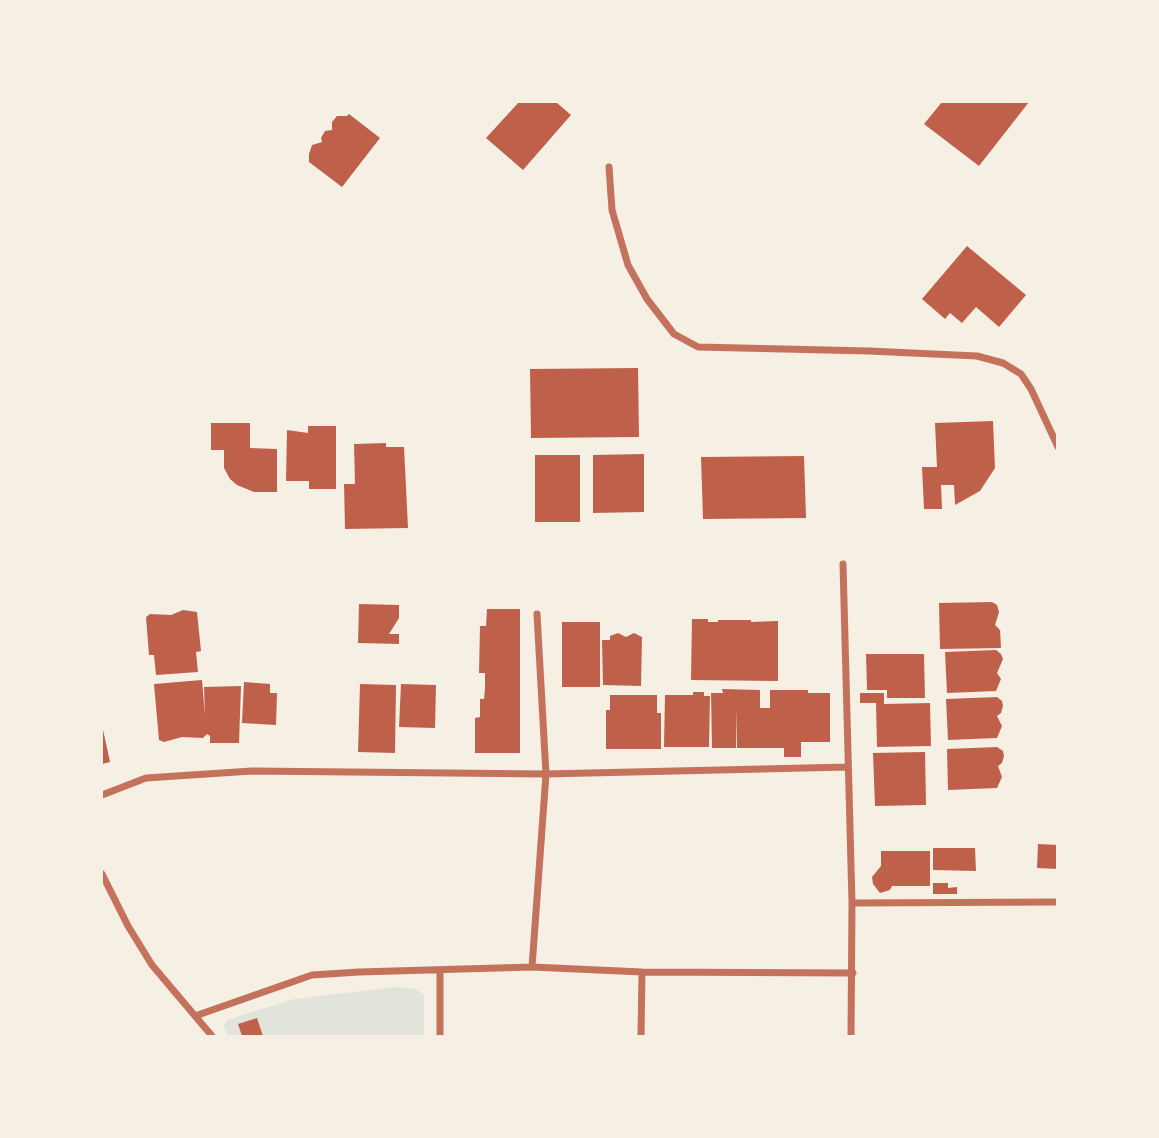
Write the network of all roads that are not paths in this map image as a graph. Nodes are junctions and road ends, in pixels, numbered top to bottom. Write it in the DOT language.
graph roads {
  1 [pos="609,167"];
  2 [pos="1058,447"];
  3 [pos="843,564"];
  4 [pos="537,614"];
  5 [pos="848,767"];
  6 [pos="546,774"];
  7 [pos="102,795"];
  8 [pos="102,874"];
  9 [pos="1058,902"];
  10 [pos="852,903"];
  11 [pos="532,967"];
  12 [pos="440,970"];
  13 [pos="642,972"];
  14 [pos="853,973"];
  15 [pos="195,1016"];
  16 [pos="212,1037"];
  17 [pos="440,1037"];
  18 [pos="641,1037"];
  19 [pos="851,1037"];
  1 -- 2 [label="street"];
  3 -- 5 [label="street"];
  4 -- 6 [label="street"];
  5 -- 6 [label="street"];
  5 -- 10 [label="street"];
  6 -- 7 [label="street"];
  6 -- 11 [label="street"];
  8 -- 15 [label="street"];
  9 -- 10 [label="street"];
  10 -- 14 [label="street"];
  11 -- 12 [label="street"];
  11 -- 13 [label="street"];
  12 -- 15 [label="street"];
  12 -- 17 [label="street"];
  13 -- 14 [label="street"];
  13 -- 18 [label="street"];
  14 -- 19 [label="street"];
  15 -- 16 [label="street"];
}
